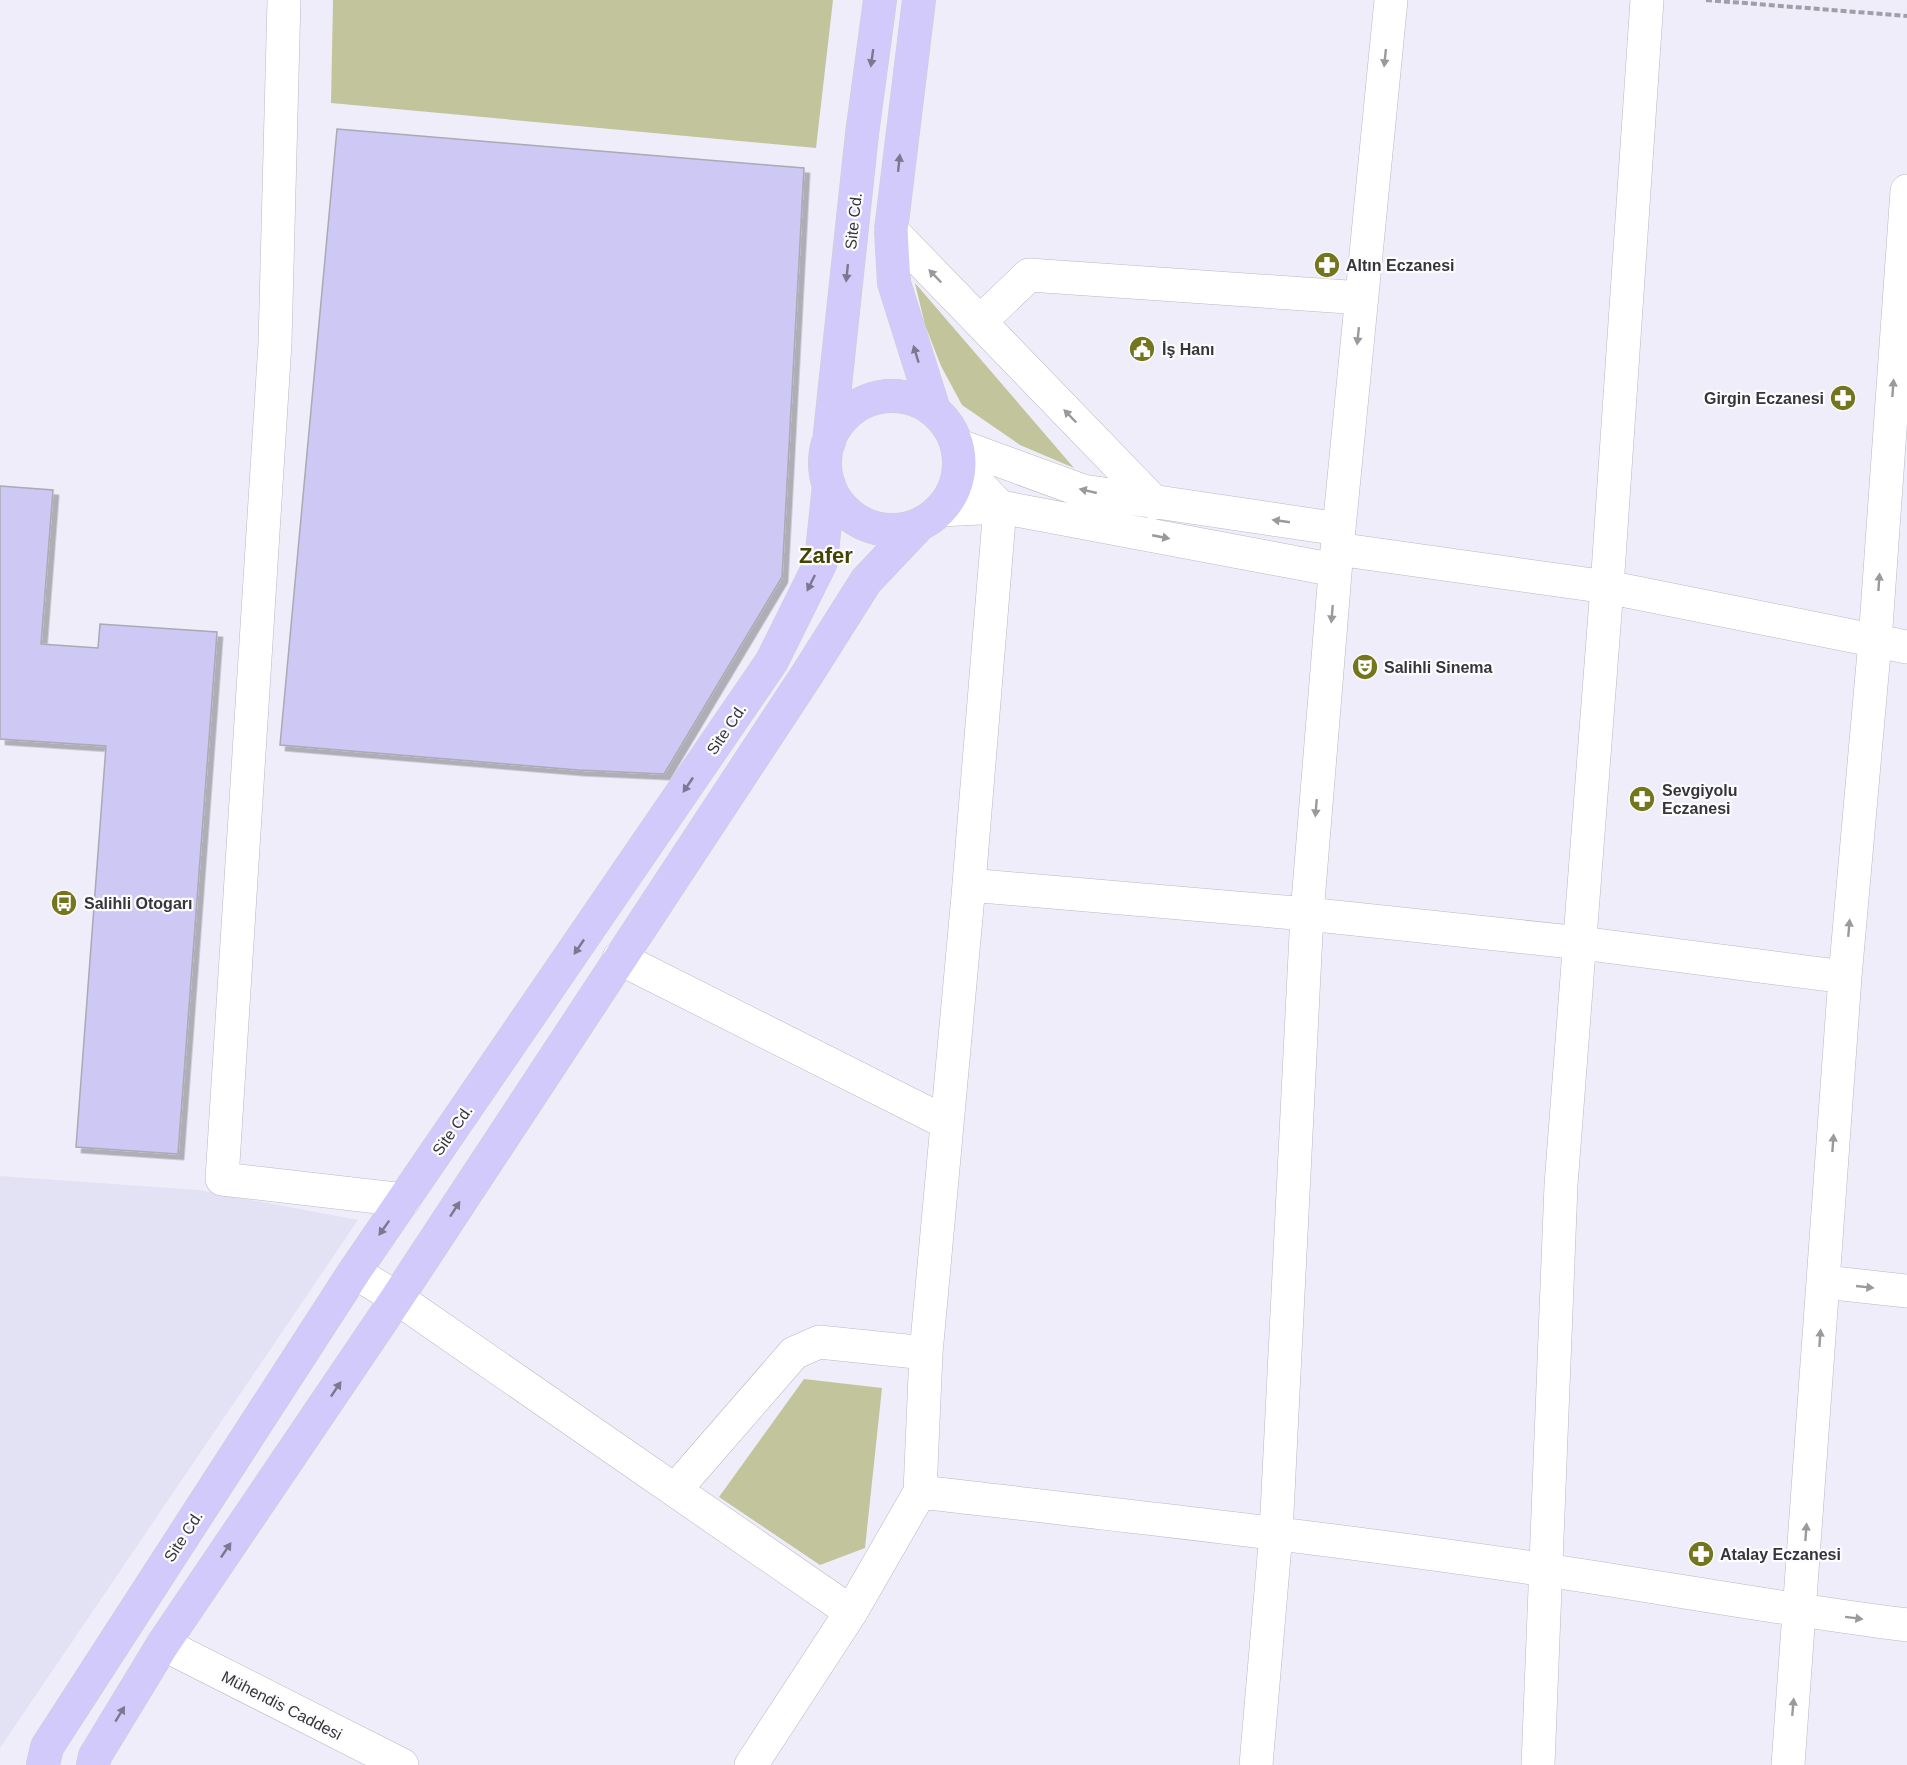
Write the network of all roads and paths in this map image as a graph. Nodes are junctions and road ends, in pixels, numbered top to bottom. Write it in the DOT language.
graph roads {
  1 [pos="284,0"];
  2 [pos="880,0"];
  3 [pos="919,0"];
  4 [pos="1391,0"];
  5 [pos="1647,0"];
  6 [pos="1706,0"];
  7 [pos="1907,16"];
  8 [pos="1907,191"];
  9 [pos="891,230"];
  10 [pos="1362,298"];
  11 [pos="980,322"];
  12 [pos="934,410"];
  13 [pos="829,442"];
  14 [pos="958,455"];
  15 [pos="829,485"];
  16 [pos="1155,504"];
  17 [pos="1000,507"];
  18 [pos="929,518"];
  19 [pos="1337,549"];
  20 [pos="1607,587"];
  21 [pos="1875,641"];
  22 [pos="1907,647"];
  23 [pos="969,885"];
  24 [pos="1307,914"];
  25 [pos="1581,943"];
  26 [pos="619,958"];
  27 [pos="1845,977"];
  28 [pos="947,1123"];
  29 [pos="404,1200"];
  30 [pos="354,1272"];
  31 [pos="1824,1282"];
  32 [pos="1907,1292"];
  33 [pos="397,1298"];
  34 [pos="926,1353"];
  35 [pos="675,1490"];
  36 [pos="920,1491"];
  37 [pos="1276,1533"];
  38 [pos="1546,1570"];
  39 [pos="851,1612"];
  40 [pos="1801,1612"];
  41 [pos="1907,1625"];
  42 [pos="163,1644"];
  43 [pos="41,1759"];
  44 [pos="93,1765"];
  45 [pos="402,1765"];
  46 [pos="751,1765"];
  47 [pos="1256,1765"];
  48 [pos="1538,1765"];
  49 [pos="1788,1765"];
  1 -- 29 [label="street"];
  2 -- 13 [label="main road, Site Cd., one-way"];
  9 -- 3 [label="main road, one-way"];
  4 -- 10 [label="street, one-way"];
  5 -- 20 [label="street"];
  6 -- 7 [label="path"];
  21 -- 8 [label="street, one-way"];
  11 -- 9 [label="street, one-way"];
  12 -- 9 [label="main road, one-way"];
  10 -- 11 [label="street"];
  10 -- 19 [label="street, one-way"];
  16 -- 11 [label="street, one-way"];
  12 -- 13 [label="main road"];
  12 -- 14 [label="main road"];
  13 -- 15 [label="main road"];
  16 -- 14 [label="street, one-way"];
  14 -- 17 [label="street"];
  14 -- 18 [label="main road"];
  15 -- 18 [label="main road"];
  15 -- 29 [label="main road, Site Cd., one-way"];
  19 -- 16 [label="street, one-way"];
  17 -- 18 [label="street"];
  17 -- 19 [label="street, one-way"];
  17 -- 23 [label="street"];
  18 -- 26 [label="main road"];
  19 -- 20 [label="street"];
  19 -- 24 [label="street, one-way"];
  20 -- 21 [label="street"];
  20 -- 25 [label="street"];
  21 -- 22 [label="street"];
  27 -- 21 [label="street, one-way"];
  23 -- 24 [label="street"];
  23 -- 28 [label="street"];
  24 -- 25 [label="street"];
  24 -- 37 [label="street"];
  25 -- 27 [label="street"];
  25 -- 38 [label="street"];
  26 -- 28 [label="street"];
  33 -- 26 [label="main road, one-way"];
  31 -- 27 [label="street, one-way"];
  28 -- 34 [label="street"];
  29 -- 30 [label="main road, Site Cd., one-way"];
  30 -- 33 [label="street"];
  30 -- 43 [label="main road, Site Cd."];
  31 -- 32 [label="street, one-way"];
  40 -- 31 [label="street, one-way"];
  33 -- 35 [label="street"];
  42 -- 33 [label="main road, one-way"];
  34 -- 35 [label="street"];
  34 -- 36 [label="street"];
  35 -- 39 [label="street"];
  36 -- 37 [label="street"];
  36 -- 39 [label="street"];
  37 -- 38 [label="street"];
  37 -- 47 [label="street"];
  38 -- 40 [label="street"];
  38 -- 48 [label="street"];
  39 -- 46 [label="street"];
  40 -- 41 [label="street, one-way"];
  49 -- 40 [label="street, one-way"];
  44 -- 42 [label="main road, one-way"];
  42 -- 45 [label="street, Mühendis Caddesi"];
}
